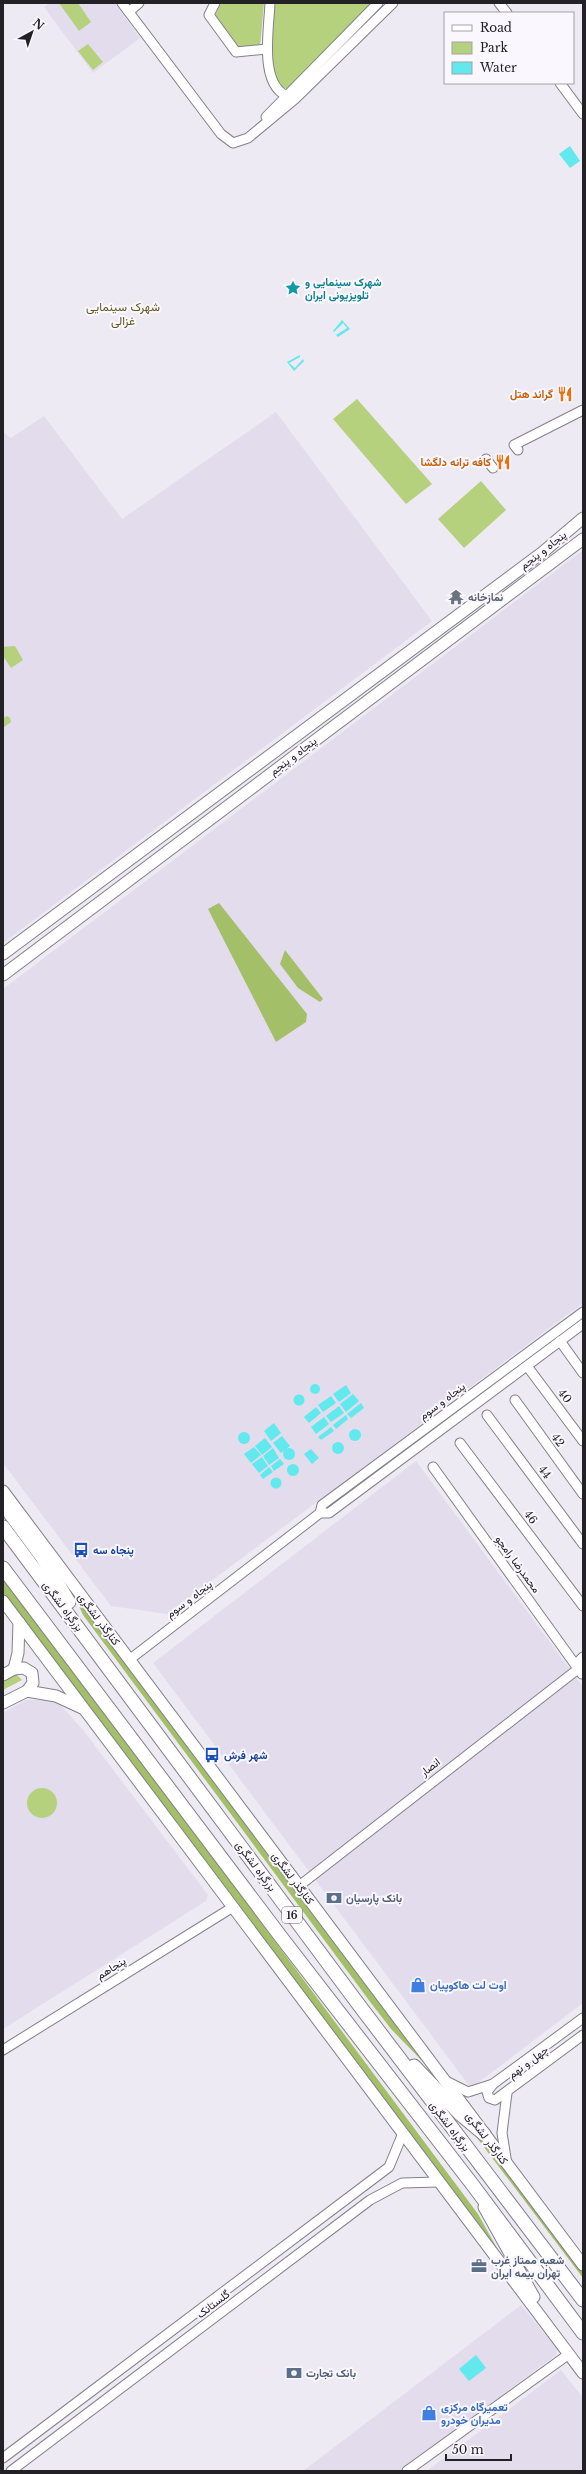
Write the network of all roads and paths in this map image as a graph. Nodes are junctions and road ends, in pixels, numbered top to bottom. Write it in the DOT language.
graph roads {
  1 [pos="122,3"];
  2 [pos="139,3"];
  3 [pos="215,3"];
  4 [pos="270,3"];
  5 [pos="378,3"];
  6 [pos="392,3"];
  7 [pos="500,3"];
  8 [pos="129,12"];
  9 [pos="506,12"];
  10 [pos="267,49"];
  11 [pos="561,84"];
  12 [pos="285,96"];
  13 [pos="295,99"];
  14 [pos="583,114"];
  15 [pos="248,138"];
  16 [pos="583,410"];
  17 [pos="518,450"];
  18 [pos="486,459"];
  19 [pos="493,468"];
  20 [pos="583,518"];
  21 [pos="583,539"];
  22 [pos="543,552"];
  23 [pos="551,562"];
  24 [pos="126,862"];
  25 [pos="135,874"];
  26 [pos="3,954"];
  27 [pos="3,975"];
  28 [pos="583,1312"];
  29 [pos="583,1324"];
  30 [pos="560,1341"];
  31 [pos="527,1366"];
  32 [pos="583,1373"];
  33 [pos="515,1400"];
  34 [pos="487,1415"];
  35 [pos="583,1440"];
  36 [pos="460,1443"];
  37 [pos="433,1467"];
  38 [pos="3,1492"];
  39 [pos="583,1494"];
  40 [pos="3,1504"];
  41 [pos="320,1513"];
  42 [pos="3,1527"];
  43 [pos="583,1544"];
  44 [pos="3,1568"];
  45 [pos="3,1601"];
  46 [pos="583,1606"];
  47 [pos="19,1622"];
  48 [pos="94,1648"];
  49 [pos="583,1657"];
  50 [pos="129,1660"];
  51 [pos="14,1669"];
  52 [pos="581,1671"];
  53 [pos="3,1675"];
  54 [pos="27,1691"];
  55 [pos="3,1703"];
  56 [pos="84,1710"];
  57 [pos="299,1886"];
  58 [pos="233,1907"];
  59 [pos="583,2018"];
  60 [pos="369,2019"];
  61 [pos="583,2036"];
  62 [pos="3,2050"];
  63 [pos="444,2080"];
  64 [pos="493,2084"];
  65 [pos="507,2093"];
  66 [pos="403,2133"];
  67 [pos="484,2134"];
  68 [pos="508,2165"];
  69 [pos="439,2182"];
  70 [pos="472,2184"];
  71 [pos="583,2265"];
  72 [pos="583,2300"];
  73 [pos="583,2333"];
  74 [pos="562,2345"];
  75 [pos="569,2354"];
  76 [pos="583,2373"];
  77 [pos="38,2431"];
  78 [pos="46,2445"];
  79 [pos="3,2458"];
  80 [pos="11,2471"];
  81 [pos="407,2471"];
  1 -- 8 [label="street"];
  2 -- 8 [label="street"];
  3 -- 10 [label="street"];
  4 -- 10 [label="street"];
  5 -- 12 [label="street"];
  6 -- 13 [label="street"];
  7 -- 9 [label="street"];
  8 -- 15 [label="street"];
  10 -- 12 [label="street"];
  11 -- 14 [label="street"];
  12 -- 13 [label="street"];
  12 -- 15 [label="street"];
  13 -- 15 [label="street"];
  16 -- 17 [label="street"];
  18 -- 19 [label="street"];
  20 -- 22 [label="main road, پنجاه و پنجم"];
  21 -- 23 [label="main road, پنجاه و پنجم"];
  22 -- 23 [label="main road"];
  22 -- 24 [label="main road, پنجاه و پنجم"];
  23 -- 25 [label="main road, پنجاه و پنجم"];
  24 -- 25 [label="main road"];
  24 -- 26 [label="main road, پنجاه و پنجم"];
  25 -- 27 [label="main road, پنجاه و پنجم"];
  28 -- 41 [label="street, پنجاه و سوم"];
  29 -- 30 [label="street, پنجاه و سوم"];
  30 -- 31 [label="street, پنجاه و سوم"];
  30 -- 32 [label="street"];
  31 -- 35 [label="street, 40"];
  31 -- 41 [label="street, پنجاه و سوم"];
  33 -- 39 [label="street, 42"];
  34 -- 43 [label="street, 44"];
  36 -- 46 [label="street, 46"];
  37 -- 52 [label="street, محمدرضا رامجو"];
  38 -- 50 [label="main road, کنارگذر لشگری"];
  40 -- 48 [label="highway"];
  41 -- 50 [label="street, پنجاه و سوم"];
  42 -- 48 [label="highway, بزرگراه لشگری / 16"];
  44 -- 70 [label="highway, بزرگراه لشگری / 16"];
  45 -- 47 [label="main road"];
  47 -- 51 [label="main road"];
  47 -- 56 [label="main road"];
  48 -- 60 [label="highway, بزرگراه لشگری / 16"];
  49 -- 52 [label="street, انصار"];
  50 -- 57 [label="main road, کنارگذر لشگری"];
  51 -- 53 [label="main road"];
  51 -- 54 [label="main road"];
  52 -- 57 [label="street, انصار"];
  54 -- 55 [label="main road"];
  54 -- 56 [label="main road"];
  56 -- 58 [label="main road"];
  57 -- 63 [label="main road, کنارگذر لشگری"];
  58 -- 62 [label="street, پنجاهم"];
  58 -- 66 [label="main road"];
  59 -- 64 [label="street, چهل و نهم"];
  60 -- 67 [label="highway"];
  60 -- 72 [label="highway, بزرگراه لشگری / 16"];
  61 -- 65 [label="street, چهل و نهم"];
  63 -- 64 [label="street, چهل و نهم"];
  63 -- 67 [label="main road, کنارگذر لشگری"];
  64 -- 65 [label="street"];
  65 -- 68 [label="street, چهل و نهم"];
  66 -- 69 [label="main road"];
  66 -- 77 [label="street, گلستانک"];
  67 -- 68 [label="main road, کنارگذر لشگری"];
  68 -- 71 [label="main road, کنارگذر لشگری"];
  69 -- 74 [label="main road"];
  69 -- 78 [label="street, گلستانک"];
  70 -- 73 [label="highway, بزرگراه لشگری / 16"];
  70 -- 74 [label="main road"];
  74 -- 75 [label="main road"];
  75 -- 76 [label="main road"];
  75 -- 81 [label="street"];
  77 -- 78 [label="street"];
  77 -- 79 [label="street, گلستانک"];
  78 -- 80 [label="street, گلستانک"];
}
